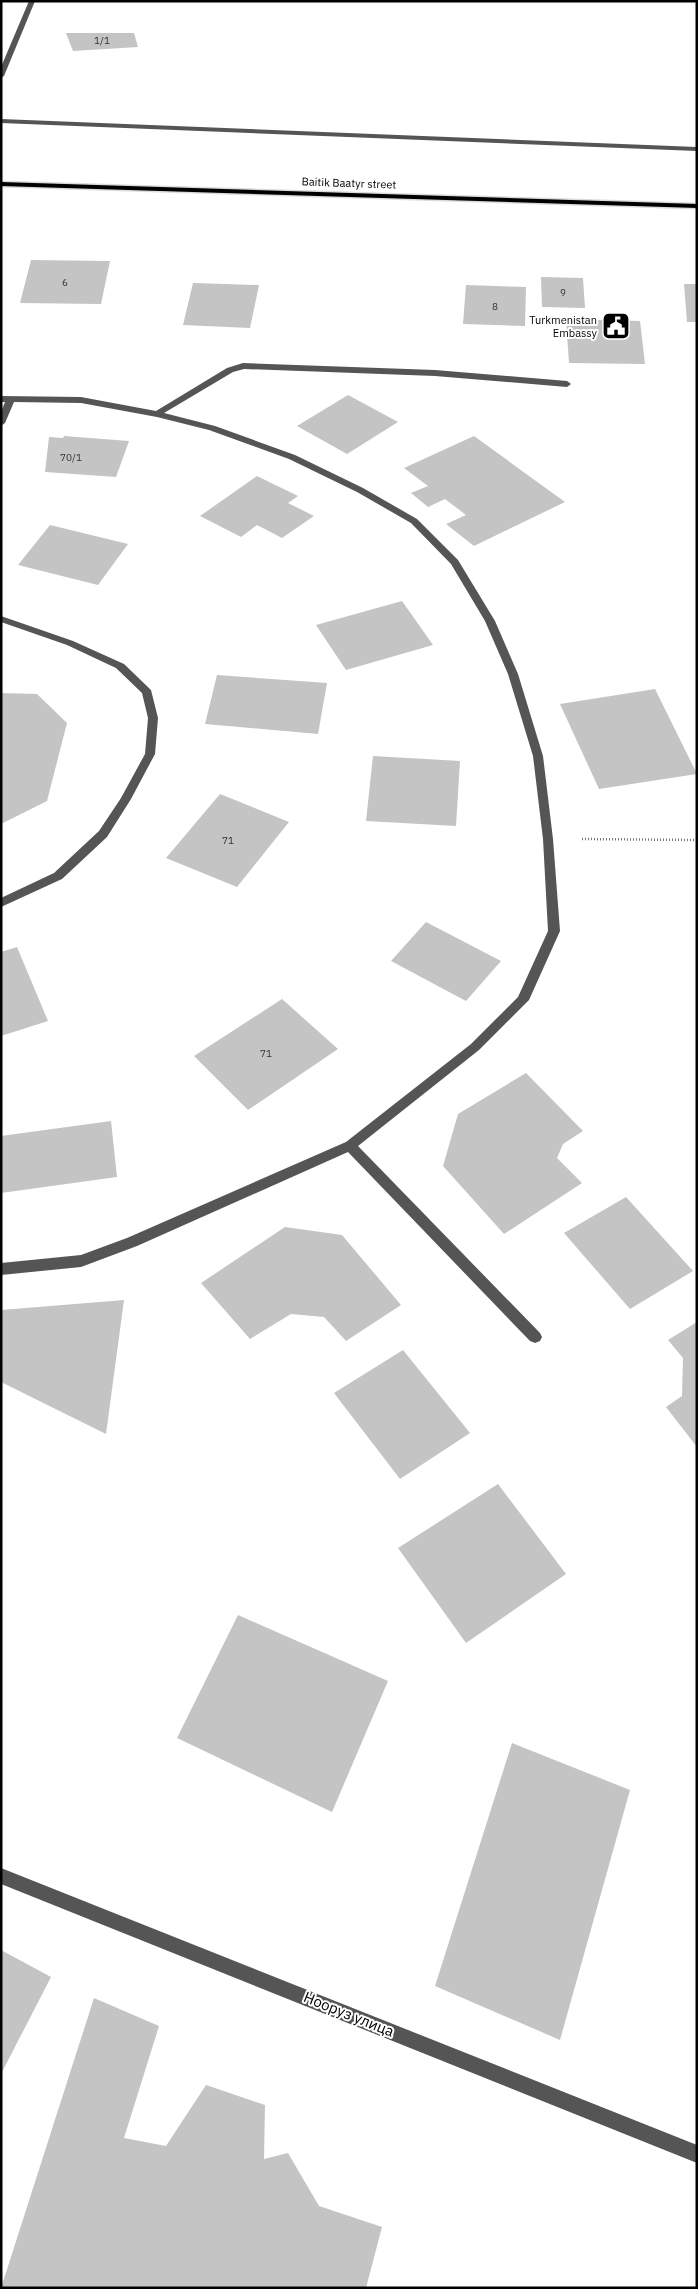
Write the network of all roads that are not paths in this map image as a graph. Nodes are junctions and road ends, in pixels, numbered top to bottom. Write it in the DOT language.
graph roads {
  1 [pos="32,1"];
  2 [pos="1,76"];
  3 [pos="1,121"];
  4 [pos="697,149"];
  5 [pos="1,184"];
  6 [pos="697,206"];
  7 [pos="566,384"];
  8 [pos="6,398"];
  9 [pos="157,414"];
  10 [pos="1,423"];
  11 [pos="1,619"];
  12 [pos="1,903"];
  13 [pos="350,1146"];
  14 [pos="1,1268"];
  15 [pos="535,1337"];
  16 [pos="1,1876"];
  17 [pos="697,2154"];
  1 -- 2 [label="street"];
  3 -- 4 [label="street"];
  5 -- 6 [label="main road, Baitik Baatyr street"];
  7 -- 9 [label="street"];
  8 -- 9 [label="street"];
  8 -- 10 [label="street"];
  9 -- 13 [label="street"];
  11 -- 12 [label="street"];
  13 -- 14 [label="street"];
  13 -- 15 [label="street"];
  16 -- 17 [label="street, Нооруз улица"];
}
